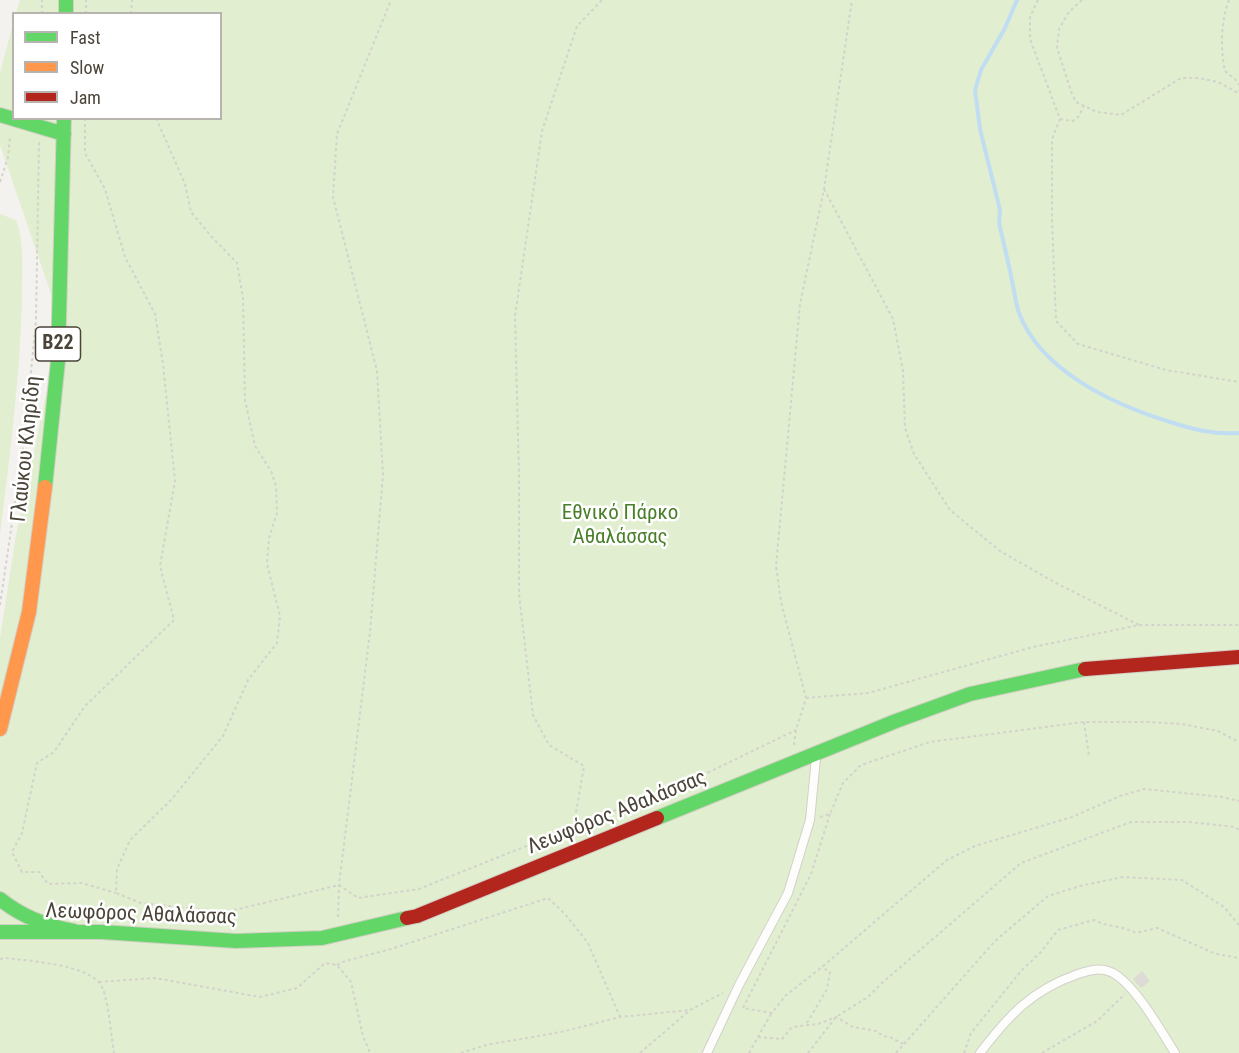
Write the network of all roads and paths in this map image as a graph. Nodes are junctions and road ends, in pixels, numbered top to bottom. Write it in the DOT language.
graph roads {
  1 [pos="392,0"];
  2 [pos="603,0"];
  3 [pos="852,0"];
  4 [pos="1038,0"];
  5 [pos="1082,0"];
  6 [pos="1229,0"];
  7 [pos="1239,85"];
  8 [pos="1239,90"];
  9 [pos="1084,105"];
  10 [pos="1060,119"];
  11 [pos="14,120"];
  12 [pos="64,120"];
  13 [pos="85,120"];
  14 [pos="157,120"];
  15 [pos="20,122"];
  16 [pos="39,127"];
  17 [pos="64,134"];
  18 [pos="0,182"];
  19 [pos="824,189"];
  20 [pos="1239,382"];
  21 [pos="34,568"];
  22 [pos="1,597"];
  23 [pos="0,605"];
  24 [pos="1139,625"];
  25 [pos="1239,625"];
  26 [pos="1239,657"];
  27 [pos="0,685"];
  28 [pos="806,698"];
  29 [pos="1084,722"];
  30 [pos="0,729"];
  31 [pos="796,730"];
  32 [pos="1239,742"];
  33 [pos="817,753"];
  34 [pos="1089,756"];
  35 [pos="797,762"];
  36 [pos="1239,801"];
  37 [pos="830,814"];
  38 [pos="810,820"];
  39 [pos="573,828"];
  40 [pos="1239,830"];
  41 [pos="569,855"];
  42 [pos="339,885"];
  43 [pos="116,893"];
  44 [pos="0,899"];
  45 [pos="1239,925"];
  46 [pos="74,931"];
  47 [pos="0,932"];
  48 [pos="337,935"];
  49 [pos="1239,958"];
  50 [pos="0,959"];
  51 [pos="337,965"];
  52 [pos="822,967"];
  53 [pos="99,982"];
  54 [pos="740,985"];
  55 [pos="1130,990"];
  56 [pos="690,1010"];
  57 [pos="772,1013"];
  58 [pos="620,1017"];
  59 [pos="836,1017"];
  60 [pos="806,1025"];
  61 [pos="758,1037"];
  62 [pos="903,1044"];
  63 [pos="114,1053"];
  64 [pos="370,1053"];
  65 [pos="461,1053"];
  66 [pos="640,1053"];
  67 [pos="707,1053"];
  68 [pos="749,1053"];
  69 [pos="808,1053"];
  70 [pos="896,1053"];
  71 [pos="964,1053"];
  72 [pos="980,1053"];
  73 [pos="1042,1053"];
  74 [pos="1175,1053"];
  1 -- 42 [label="path"];
  2 -- 39 [label="path"];
  3 -- 19 [label="path"];
  4 -- 10 [label="path"];
  5 -- 9 [label="path"];
  6 -- 7 [label="path"];
  8 -- 9 [label="path"];
  9 -- 10 [label="path"];
  10 -- 20 [label="path"];
  11 -- 15 [label="main road"];
  12 -- 17 [label="main road, Γλαύκου Κληρίδη / B22"];
  13 -- 43 [label="path"];
  14 -- 43 [label="path"];
  15 -- 16 [label="main road"];
  15 -- 18 [label="path"];
  16 -- 17 [label="main road"];
  16 -- 22 [label="path"];
  17 -- 21 [label="main road, Γλαύκου Κληρίδη / B22"];
  19 -- 24 [label="path"];
  19 -- 28 [label="path"];
  21 -- 27 [label="main road, Γλαύκου Κληρίδη / B22"];
  21 -- 30 [label="main road, Γλαύκου Κληρίδη / B22"];
  22 -- 23 [label="path"];
  24 -- 25 [label="path"];
  24 -- 28 [label="path"];
  26 -- 33 [label="main road, Λεωφόρος Αθαλάσσας"];
  28 -- 31 [label="path"];
  29 -- 32 [label="path"];
  29 -- 34 [label="path"];
  29 -- 37 [label="path"];
  31 -- 35 [label="path"];
  31 -- 39 [label="path"];
  33 -- 35 [label="main road, Λεωφόρος Αθαλάσσας"];
  33 -- 38 [label="lane"];
  35 -- 41 [label="main road, Λεωφόρος Αθαλάσσας"];
  36 -- 52 [label="path"];
  37 -- 38 [label="path"];
  37 -- 57 [label="path"];
  38 -- 54 [label="lane"];
  39 -- 41 [label="path"];
  39 -- 42 [label="path"];
  40 -- 59 [label="path"];
  41 -- 48 [label="main road, Λεωφόρος Αθαλάσσας"];
  42 -- 43 [label="path"];
  42 -- 48 [label="path"];
  44 -- 46 [label="main road"];
  45 -- 62 [label="path"];
  46 -- 47 [label="main road, Λεωφόρος Αθαλάσσας"];
  46 -- 48 [label="main road, Λεωφόρος Αθαλάσσας"];
  49 -- 71 [label="path"];
  50 -- 53 [label="path"];
  51 -- 53 [label="path"];
  51 -- 58 [label="path"];
  51 -- 64 [label="path"];
  52 -- 57 [label="path"];
  52 -- 60 [label="path"];
  53 -- 63 [label="path"];
  54 -- 56 [label="path"];
  54 -- 67 [label="lane"];
  55 -- 72 [label="lane"];
  55 -- 73 [label="path"];
  55 -- 74 [label="lane"];
  56 -- 58 [label="path"];
  56 -- 66 [label="path"];
  57 -- 61 [label="path"];
  58 -- 65 [label="path"];
  59 -- 60 [label="path"];
  59 -- 62 [label="path"];
  59 -- 69 [label="path"];
  60 -- 61 [label="path"];
  61 -- 68 [label="path"];
  62 -- 70 [label="path"];
}
